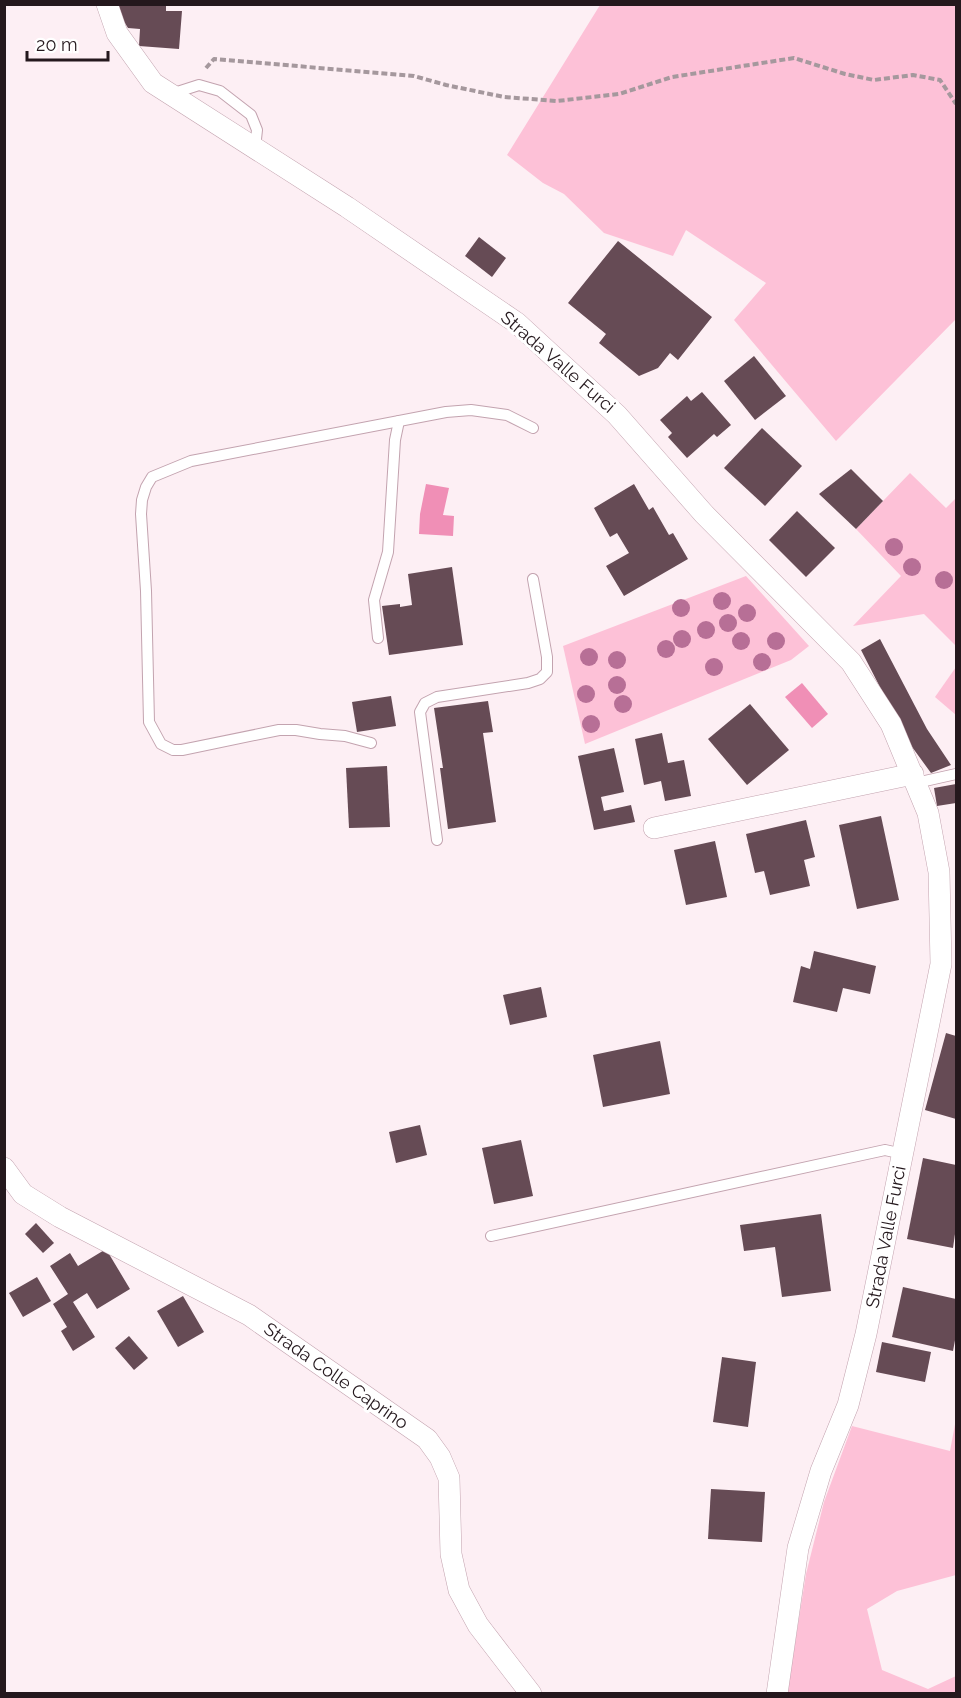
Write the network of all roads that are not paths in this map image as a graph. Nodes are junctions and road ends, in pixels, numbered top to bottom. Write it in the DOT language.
graph roads {
  1 [pos="107,4"];
  2 [pos="170,94"];
  3 [pos="255,148"];
  4 [pos="399,422"];
  5 [pos="533,428"];
  6 [pos="533,579"];
  7 [pos="378,638"];
  8 [pos="371,743"];
  9 [pos="957,774"];
  10 [pos="915,779"];
  11 [pos="654,828"];
  12 [pos="437,840"];
  13 [pos="903,1154"];
  14 [pos="4,1168"];
  15 [pos="490,1236"];
  16 [pos="531,1694"];
  17 [pos="777,1694"];
  1 -- 2 [label="street, Strada Valle Furci"];
  2 -- 3 [label="street, Strada Valle Furci"];
  2 -- 3 [label="lane"];
  3 -- 10 [label="street, Strada Valle Furci"];
  4 -- 5 [label="lane"];
  4 -- 7 [label="lane"];
  4 -- 8 [label="lane"];
  6 -- 12 [label="lane"];
  9 -- 10 [label="lane"];
  10 -- 11 [label="street"];
  10 -- 13 [label="street, Strada Valle Furci"];
  13 -- 15 [label="lane"];
  13 -- 17 [label="street, Strada Valle Furci"];
  14 -- 16 [label="street, Strada Colle Caprino"];
}
